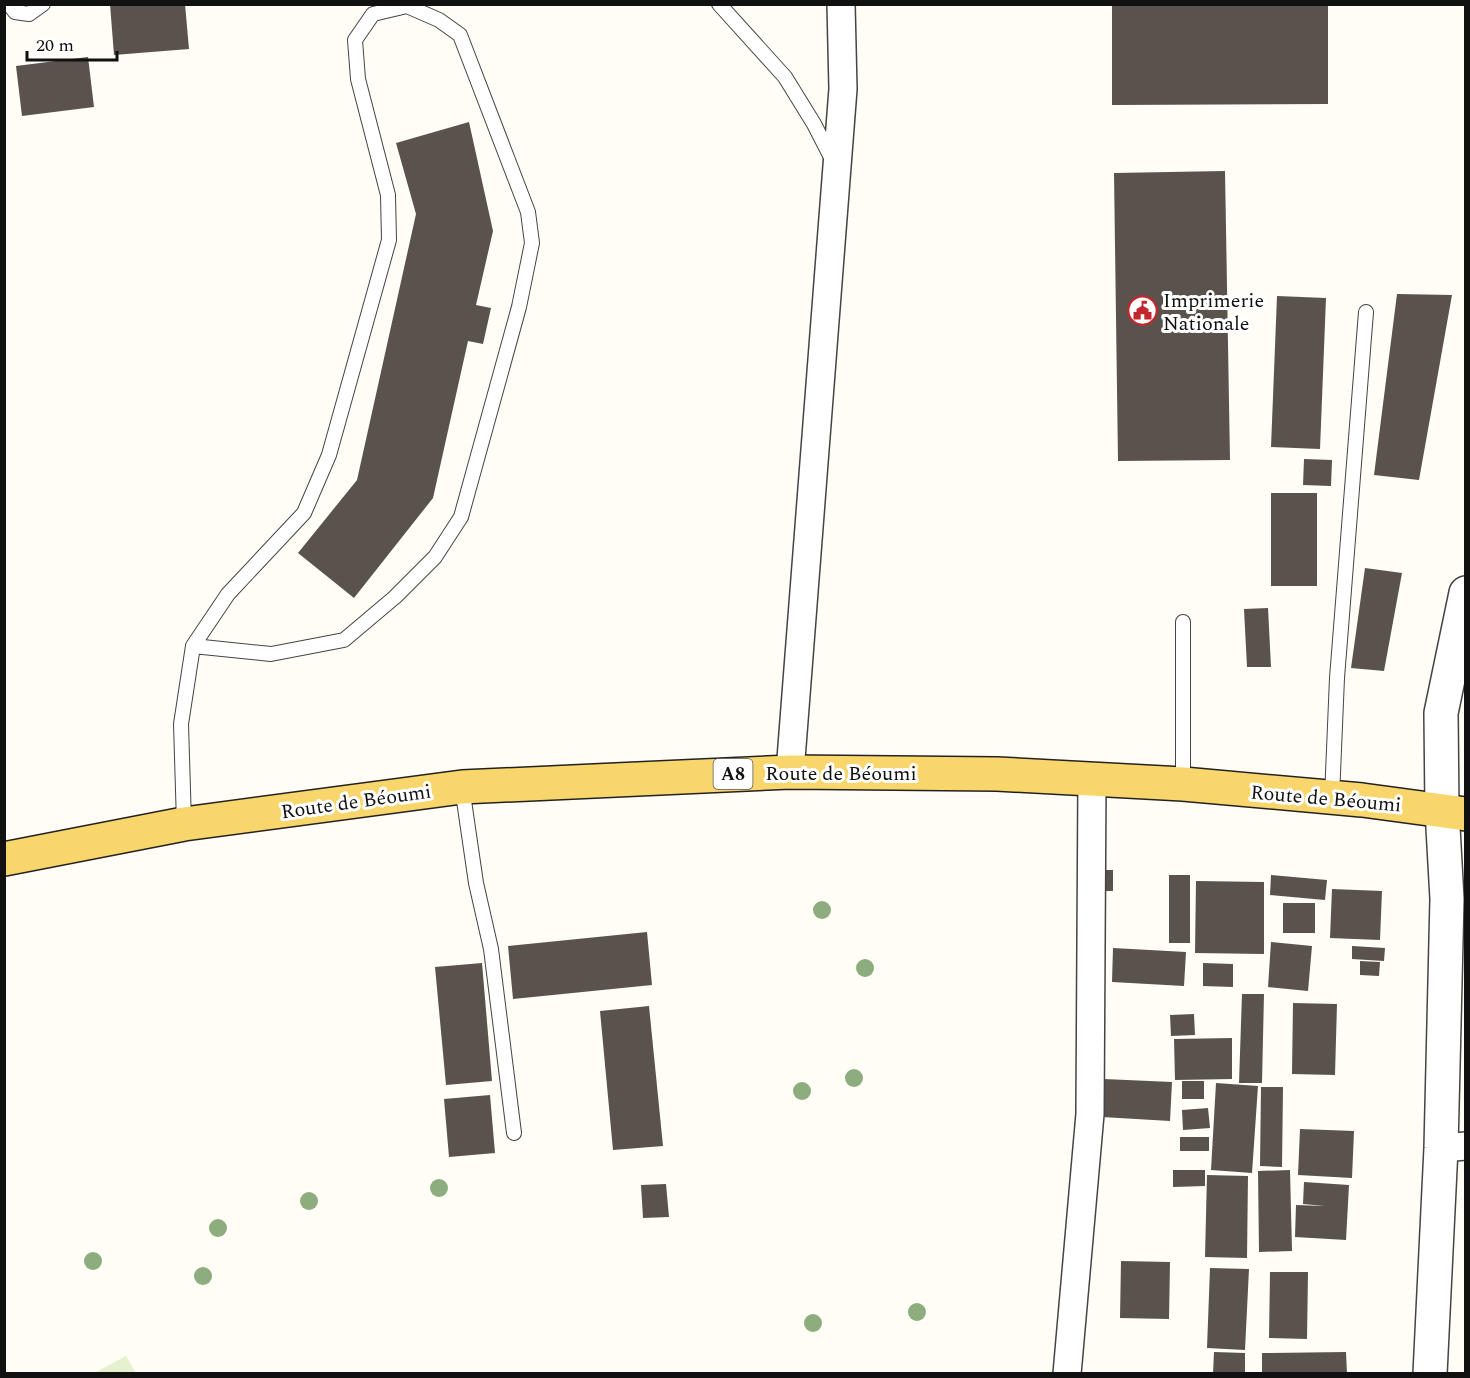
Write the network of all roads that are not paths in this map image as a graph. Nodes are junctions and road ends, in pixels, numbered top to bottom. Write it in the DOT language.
graph roads {
  1 [pos="9,4"];
  2 [pos="43,4"];
  3 [pos="719,4"];
  4 [pos="841,4"];
  5 [pos="837,168"];
  6 [pos="1366,312"];
  7 [pos="1466,593"];
  8 [pos="1183,622"];
  9 [pos="193,646"];
  10 [pos="790,772"];
  11 [pos="1092,779"];
  12 [pos="1183,784"];
  13 [pos="462,787"];
  14 [pos="1332,797"];
  15 [pos="1454,812"];
  16 [pos="184,824"];
  17 [pos="4,858"];
  18 [pos="514,1133"];
  19 [pos="1453,1147"];
  20 [pos="1067,1374"];
  21 [pos="1430,1374"];
  1 -- 2 [label="lane"];
  3 -- 5 [label="lane"];
  4 -- 5 [label="street"];
  5 -- 10 [label="street"];
  6 -- 14 [label="lane"];
  7 -- 15 [label="street"];
  8 -- 12 [label="lane"];
  9 -- 9 [label="lane"];
  9 -- 16 [label="lane"];
  10 -- 11 [label="main road, Route de Béoumi / A8"];
  10 -- 13 [label="main road, Route de Béoumi / A8"];
  11 -- 12 [label="main road, Route de Béoumi / A8"];
  11 -- 20 [label="street"];
  12 -- 14 [label="main road, Route de Béoumi / A8"];
  13 -- 16 [label="main road, Route de Béoumi / A8"];
  13 -- 18 [label="lane"];
  14 -- 15 [label="main road, Route de Béoumi / A8"];
  15 -- 19 [label="street"];
  16 -- 17 [label="main road, Route de Béoumi / A8"];
  19 -- 21 [label="street"];
}
